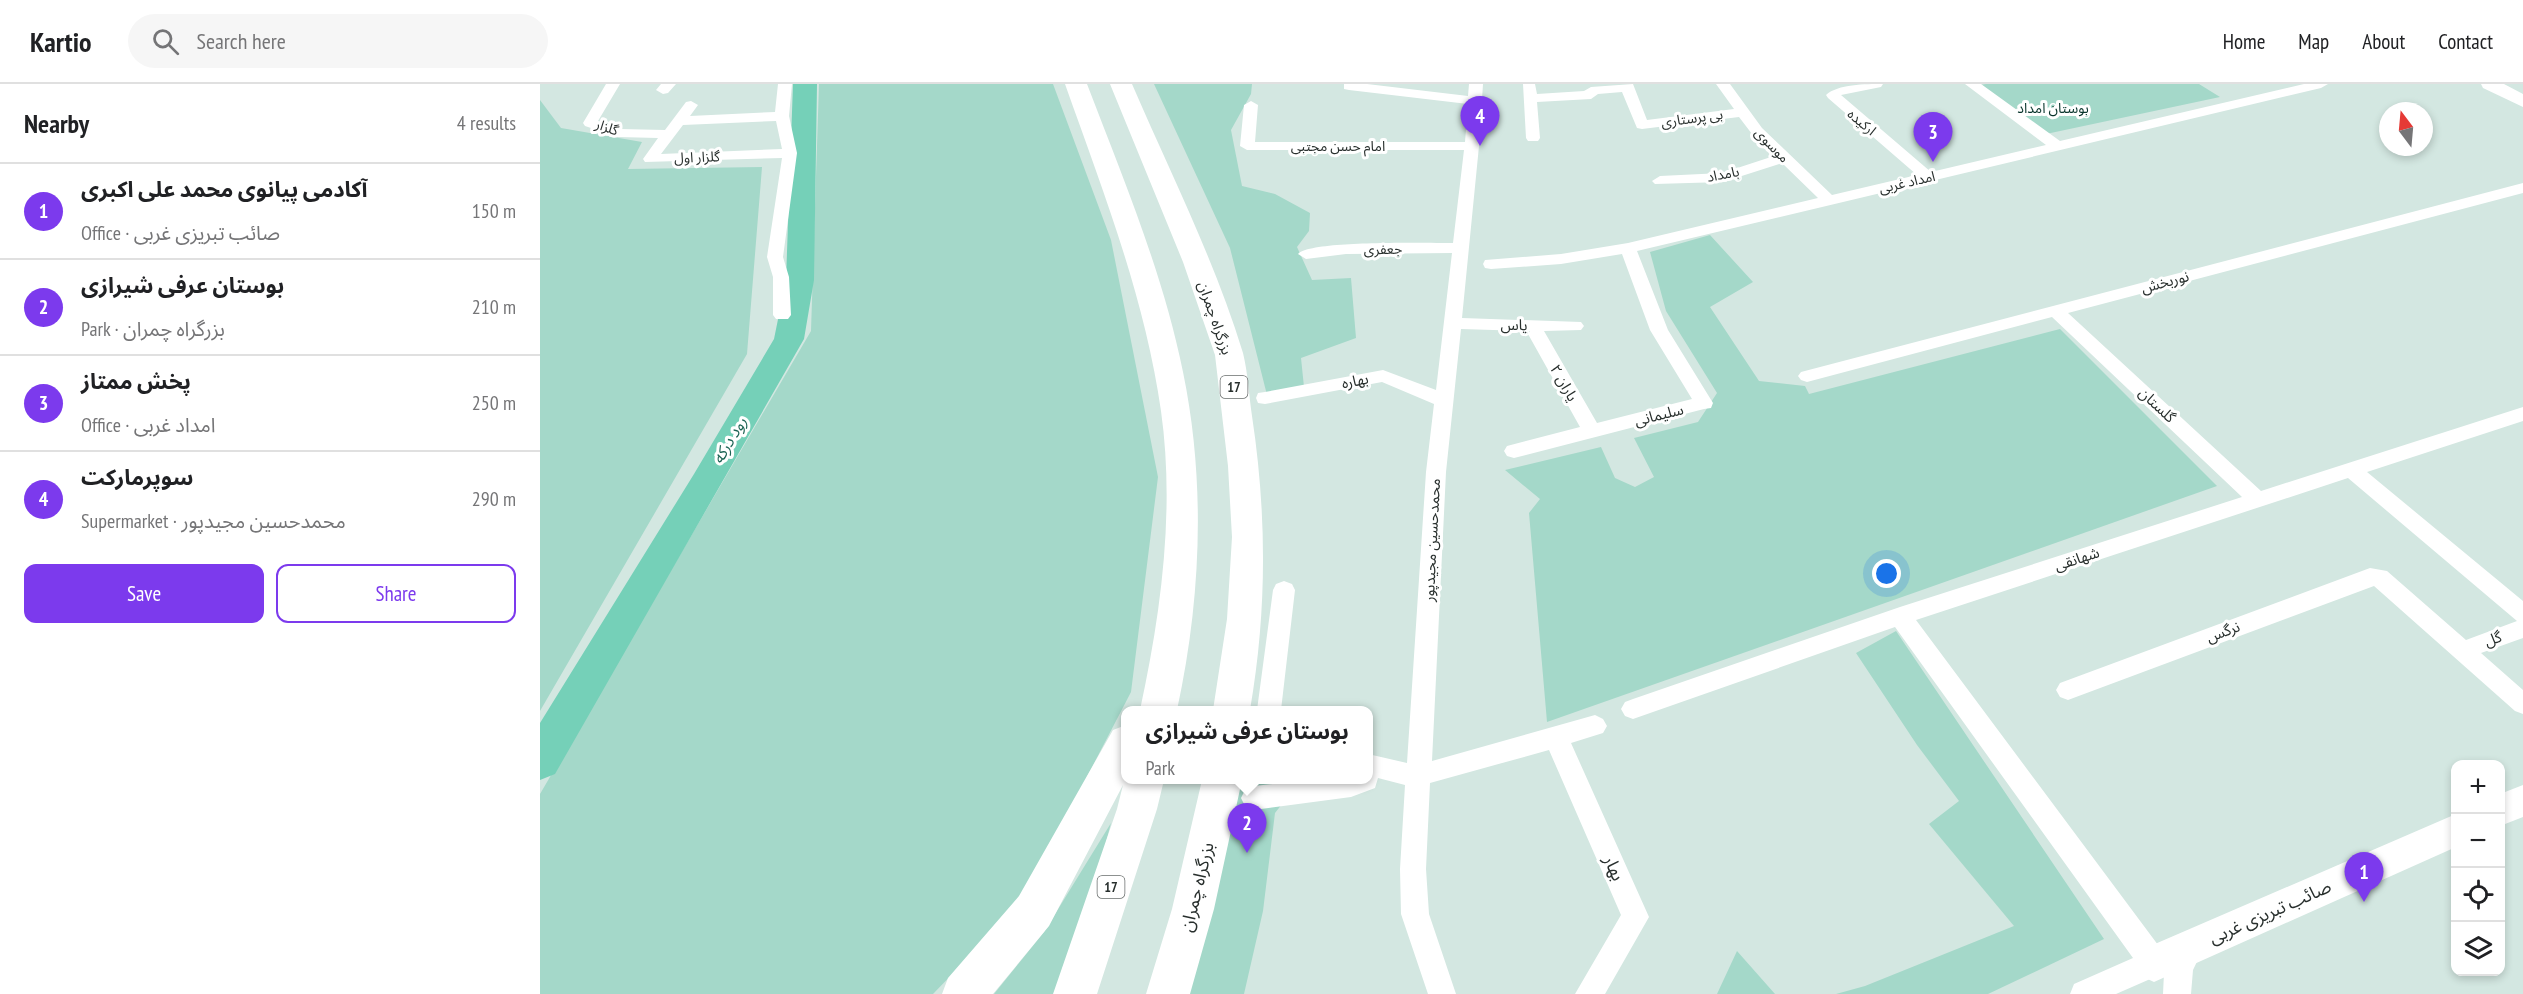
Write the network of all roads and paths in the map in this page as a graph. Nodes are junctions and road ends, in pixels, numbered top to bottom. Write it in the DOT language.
graph roads {
  1 [pos="613,84"];
  2 [pos="785,84"];
  3 [pos="1076,84"];
  4 [pos="1121,84"];
  5 [pos="1723,84"];
  6 [pos="1876,84"];
  7 [pos="1972,84"];
  8 [pos="2321,84"];
  9 [pos="2490,84"];
  10 [pos="2506,84"];
  11 [pos="1349,86"];
  12 [pos="1626,86"];
  13 [pos="1530,91"];
  14 [pos="1475,92"];
  15 [pos="2523,93"];
  16 [pos="2523,101"];
  17 [pos="691,105"];
  18 [pos="1251,105"];
  19 [pos="1743,112"];
  20 [pos="782,116"];
  21 [pos="678,122"];
  22 [pos="668,134"];
  23 [pos="1533,138"];
  24 [pos="1472,146"];
  25 [pos="2056,146"];
  26 [pos="790,153"];
  27 [pos="1784,158"];
  28 [pos="1928,177"];
  29 [pos="1660,181"];
  30 [pos="2523,188"];
  31 [pos="1828,200"];
  32 [pos="1460,248"];
  33 [pos="1628,248"];
  34 [pos="1306,255"];
  35 [pos="1491,264"];
  36 [pos="2055,311"];
  37 [pos="782,315"];
  38 [pos="1452,323"];
  39 [pos="1575,326"];
  40 [pos="1537,334"];
  41 [pos="1807,376"];
  42 [pos="1265,398"];
  43 [pos="1442,400"];
  44 [pos="2523,414"];
  45 [pos="1592,431"];
  46 [pos="1514,451"];
  47 [pos="2352,470"];
  48 [pos="2258,500"];
  49 [pos="1284,590"];
  50 [pos="2523,614"];
  51 [pos="1900,616"];
  52 [pos="2523,628"];
  53 [pos="2462,651"];
  54 [pos="2068,690"];
  55 [pos="1157,704"];
  56 [pos="2523,704"];
  57 [pos="1233,706"];
  58 [pos="1270,706"];
  59 [pos="1633,709"];
  60 [pos="1594,726"];
  61 [pos="1556,737"];
  62 [pos="1121,749"];
  63 [pos="1373,773"];
  64 [pos="1417,776"];
  65 [pos="1143,784"];
  66 [pos="1354,784"];
  67 [pos="1238,789"];
  68 [pos="2523,801"];
  69 [pos="2505,808"];
  70 [pos="2451,832"];
  71 [pos="2190,947"];
  72 [pos="2154,963"];
  73 [pos="2095,992"];
  74 [pos="964,994"];
  75 [pos="1075,994"];
  76 [pos="1168,994"];
  77 [pos="1442,994"];
  78 [pos="1588,994"];
  79 [pos="2177,994"];
  1 -- 22 [label="street, گلزار"];
  2 -- 20 [label="street"];
  3 -- 55 [label="highway"];
  4 -- 57 [label="highway, بزرگراه چمران / 17"];
  5 -- 19 [label="street, موسوی"];
  6 -- 28 [label="street, ارکیده"];
  7 -- 25 [label="street"];
  8 -- 25 [label="street, امداد غربی"];
  9 -- 16 [label="street"];
  10 -- 15 [label="street"];
  11 -- 14 [label="street"];
  12 -- 13 [label="street"];
  12 -- 19 [label="street, بی پرستاری"];
  13 -- 23 [label="street"];
  14 -- 24 [label="street, محمدحسین مجیدپور"];
  17 -- 21 [label="street, گلزار اول"];
  18 -- 24 [label="street, امام حسن مجتبی"];
  19 -- 27 [label="street, موسوی"];
  20 -- 21 [label="street"];
  20 -- 26 [label="street"];
  21 -- 22 [label="street, گلزار اول"];
  22 -- 26 [label="street, گلزار اول"];
  24 -- 32 [label="street, محمدحسین مجیدپور"];
  25 -- 28 [label="street, امداد غربی"];
  26 -- 37 [label="street"];
  27 -- 29 [label="street, بامداد"];
  27 -- 31 [label="street, موسوی"];
  28 -- 31 [label="street, امداد غربی"];
  30 -- 36 [label="street, نوربخش"];
  31 -- 33 [label="street, امداد غربی"];
  32 -- 34 [label="street, جعفری"];
  32 -- 38 [label="street, محمدحسین مجیدپور"];
  33 -- 35 [label="street, امداد غربی"];
  33 -- 45 [label="street, سلیمانی"];
  36 -- 41 [label="street, نوربخش"];
  36 -- 48 [label="street, گلستان"];
  38 -- 39 [label="street, یاس"];
  38 -- 43 [label="street, محمدحسین مجیدپور"];
  40 -- 45 [label="street, یاران ٢"];
  42 -- 43 [label="street, بهاره"];
  43 -- 64 [label="street, محمدحسین مجیدپور"];
  44 -- 47 [label="street, شهانقی"];
  45 -- 46 [label="street, سلیمانی"];
  47 -- 48 [label="street, شهانقی"];
  47 -- 50 [label="street"];
  48 -- 51 [label="street, شهانقی"];
  49 -- 58 [label="street"];
  51 -- 59 [label="street, شهانقی"];
  51 -- 72 [label="street"];
  52 -- 53 [label="street, گل"];
  53 -- 54 [label="street, نرگس"];
  53 -- 56 [label="street"];
  60 -- 61 [label="street"];
  61 -- 64 [label="street"];
  61 -- 78 [label="street, بهار"];
  62 -- 74 [label="highway"];
  63 -- 64 [label="street"];
  64 -- 77 [label="street, محمدحسین مجیدپور"];
  65 -- 75 [label="highway, 17"];
  66 -- 67 [label="street"];
  67 -- 76 [label="highway, بزرگراه چمران"];
  68 -- 69 [label="street"];
  70 -- 71 [label="street, صائب تبریزی غربی"];
  71 -- 72 [label="street, صائب تبریزی غربی"];
  71 -- 79 [label="street"];
  72 -- 73 [label="street, صائب تبریزی غربی"];
}
